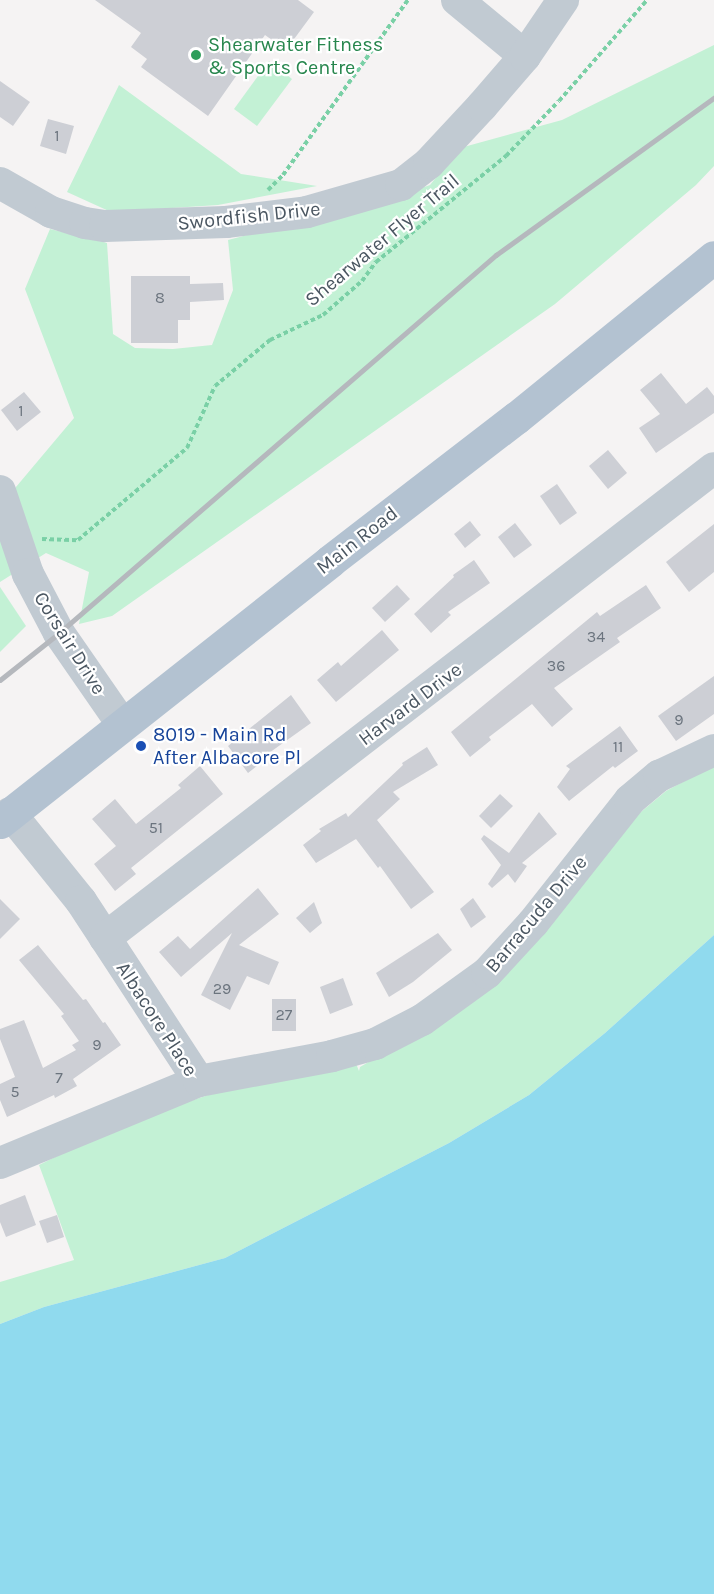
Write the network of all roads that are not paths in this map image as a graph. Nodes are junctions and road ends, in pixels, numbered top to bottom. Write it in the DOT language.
graph roads {
  1 [pos="457,0"];
  2 [pos="563,0"];
  3 [pos="525,56"];
  4 [pos="0,183"];
  5 [pos="714,257"];
  6 [pos="714,468"];
  7 [pos="0,491"];
  8 [pos="122,724"];
  9 [pos="714,750"];
  10 [pos="5,818"];
  11 [pos="105,938"];
  12 [pos="199,1081"];
  13 [pos="0,1163"];
  1 -- 3 [label="street"];
  2 -- 3 [label="street, Swordfish Drive"];
  3 -- 4 [label="street, Swordfish Drive"];
  5 -- 8 [label="main road, Main Road"];
  6 -- 11 [label="street, Harvard Drive"];
  7 -- 8 [label="street, Corsair Drive"];
  8 -- 10 [label="main road, Main Road"];
  9 -- 12 [label="street, Barracuda Drive"];
  10 -- 11 [label="street, Albacore Place"];
  11 -- 12 [label="street, Albacore Place"];
  12 -- 13 [label="street, Albacore Place"];
}
